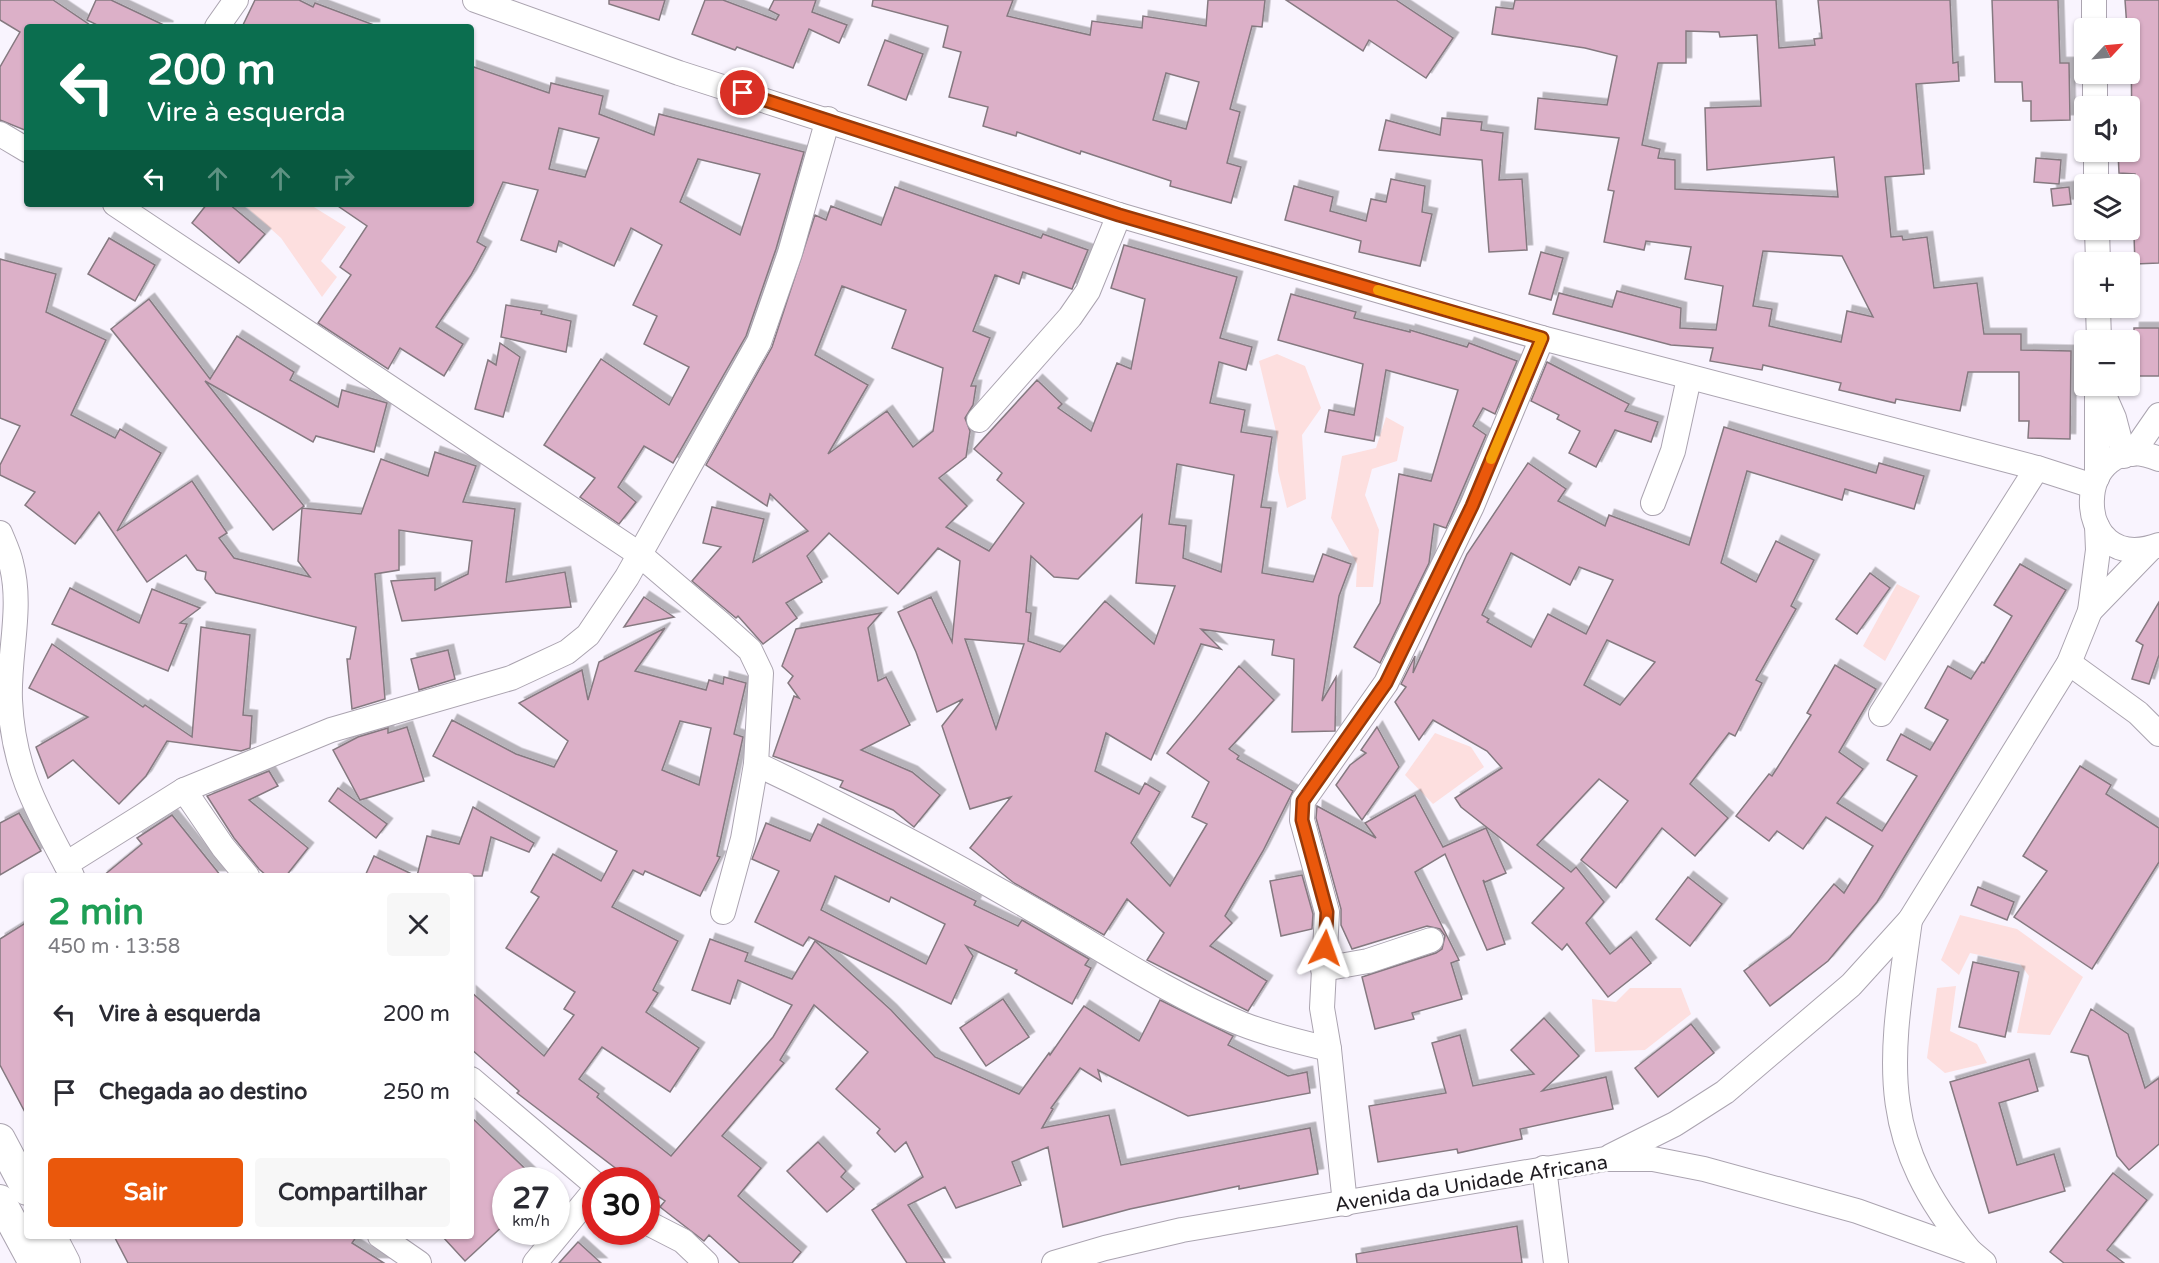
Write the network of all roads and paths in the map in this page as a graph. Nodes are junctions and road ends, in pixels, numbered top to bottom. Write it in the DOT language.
graph roads {
  1 [pos="236,0"];
  2 [pos="475,0"];
  3 [pos="2094,0"];
  4 [pos="2094,18"];
  5 [pos="219,24"];
  6 [pos="828,119"];
  7 [pos="0,134"];
  8 [pos="24,148"];
  9 [pos="119,207"];
  10 [pos="1119,215"];
  11 [pos="1542,338"];
  12 [pos="1689,378"];
  13 [pos="2099,396"];
  14 [pos="2104,396"];
  15 [pos="2159,415"];
  16 [pos="979,420"];
  17 [pos="2128,455"];
  18 [pos="2159,459"];
  19 [pos="2037,468"];
  20 [pos="2095,482"];
  21 [pos="1653,503"];
  22 [pos="2097,526"];
  23 [pos="0,533"];
  24 [pos="2155,547"];
  25 [pos="639,554"];
  26 [pos="2090,611"];
  27 [pos="2069,663"];
  28 [pos="1881,714"];
  29 [pos="2159,734"];
  30 [pos="756,764"];
  31 [pos="184,790"];
  32 [pos="69,870"];
  33 [pos="245,873"];
  34 [pos="723,912"];
  35 [pos="1910,920"];
  36 [pos="1431,940"];
  37 [pos="1323,969"];
  38 [pos="1329,1049"];
  39 [pos="474,1082"];
  40 [pos="0,1139"];
  41 [pos="1605,1159"];
  42 [pos="1544,1168"];
  43 [pos="582,1175"];
  44 [pos="24,1184"];
  45 [pos="0,1200"];
  46 [pos="582,1204"];
  47 [pos="1345,1204"];
  48 [pos="660,1229"];
  49 [pos="53,1239"];
  50 [pos="384,1239"];
  51 [pos="1978,1258"];
  52 [pos="34,1263"];
  53 [pos="66,1263"];
  54 [pos="419,1263"];
  55 [pos="535,1263"];
  56 [pos="706,1263"];
  57 [pos="1054,1263"];
  58 [pos="1556,1263"];
  1 -- 5 [label="street"];
  2 -- 6 [label="street"];
  3 -- 4 [label="street"];
  6 -- 10 [label="street"];
  6 -- 25 [label="street"];
  7 -- 8 [label="street"];
  9 -- 25 [label="street"];
  10 -- 11 [label="street"];
  10 -- 16 [label="street"];
  11 -- 12 [label="street"];
  11 -- 37 [label="street"];
  12 -- 19 [label="street"];
  12 -- 21 [label="street"];
  13 -- 20 [label="street"];
  14 -- 17 [label="street"];
  15 -- 17 [label="street"];
  17 -- 18 [label="street"];
  17 -- 20 [label="street"];
  19 -- 20 [label="street"];
  19 -- 28 [label="street"];
  20 -- 22 [label="street"];
  22 -- 24 [label="street"];
  22 -- 26 [label="street"];
  23 -- 32 [label="street"];
  24 -- 26 [label="street"];
  25 -- 30 [label="street"];
  25 -- 31 [label="street"];
  26 -- 27 [label="street"];
  27 -- 29 [label="street"];
  27 -- 35 [label="street"];
  30 -- 34 [label="street"];
  30 -- 38 [label="street"];
  31 -- 32 [label="street"];
  31 -- 33 [label="street"];
  35 -- 41 [label="street"];
  35 -- 51 [label="street"];
  36 -- 37 [label="street"];
  37 -- 38 [label="street"];
  38 -- 47 [label="street"];
  39 -- 43 [label="street"];
  40 -- 44 [label="main road"];
  41 -- 42 [label="street, Avenida da Unidade Africana"];
  41 -- 51 [label="street, Avenida da Unidade Africana"];
  42 -- 47 [label="street, Avenida da Unidade Africana"];
  42 -- 58 [label="street"];
  45 -- 52 [label="main road"];
  46 -- 55 [label="street"];
  47 -- 57 [label="street, Avenida da Unidade Africana"];
  48 -- 56 [label="street"];
  49 -- 53 [label="main road"];
  50 -- 54 [label="street"];
}
